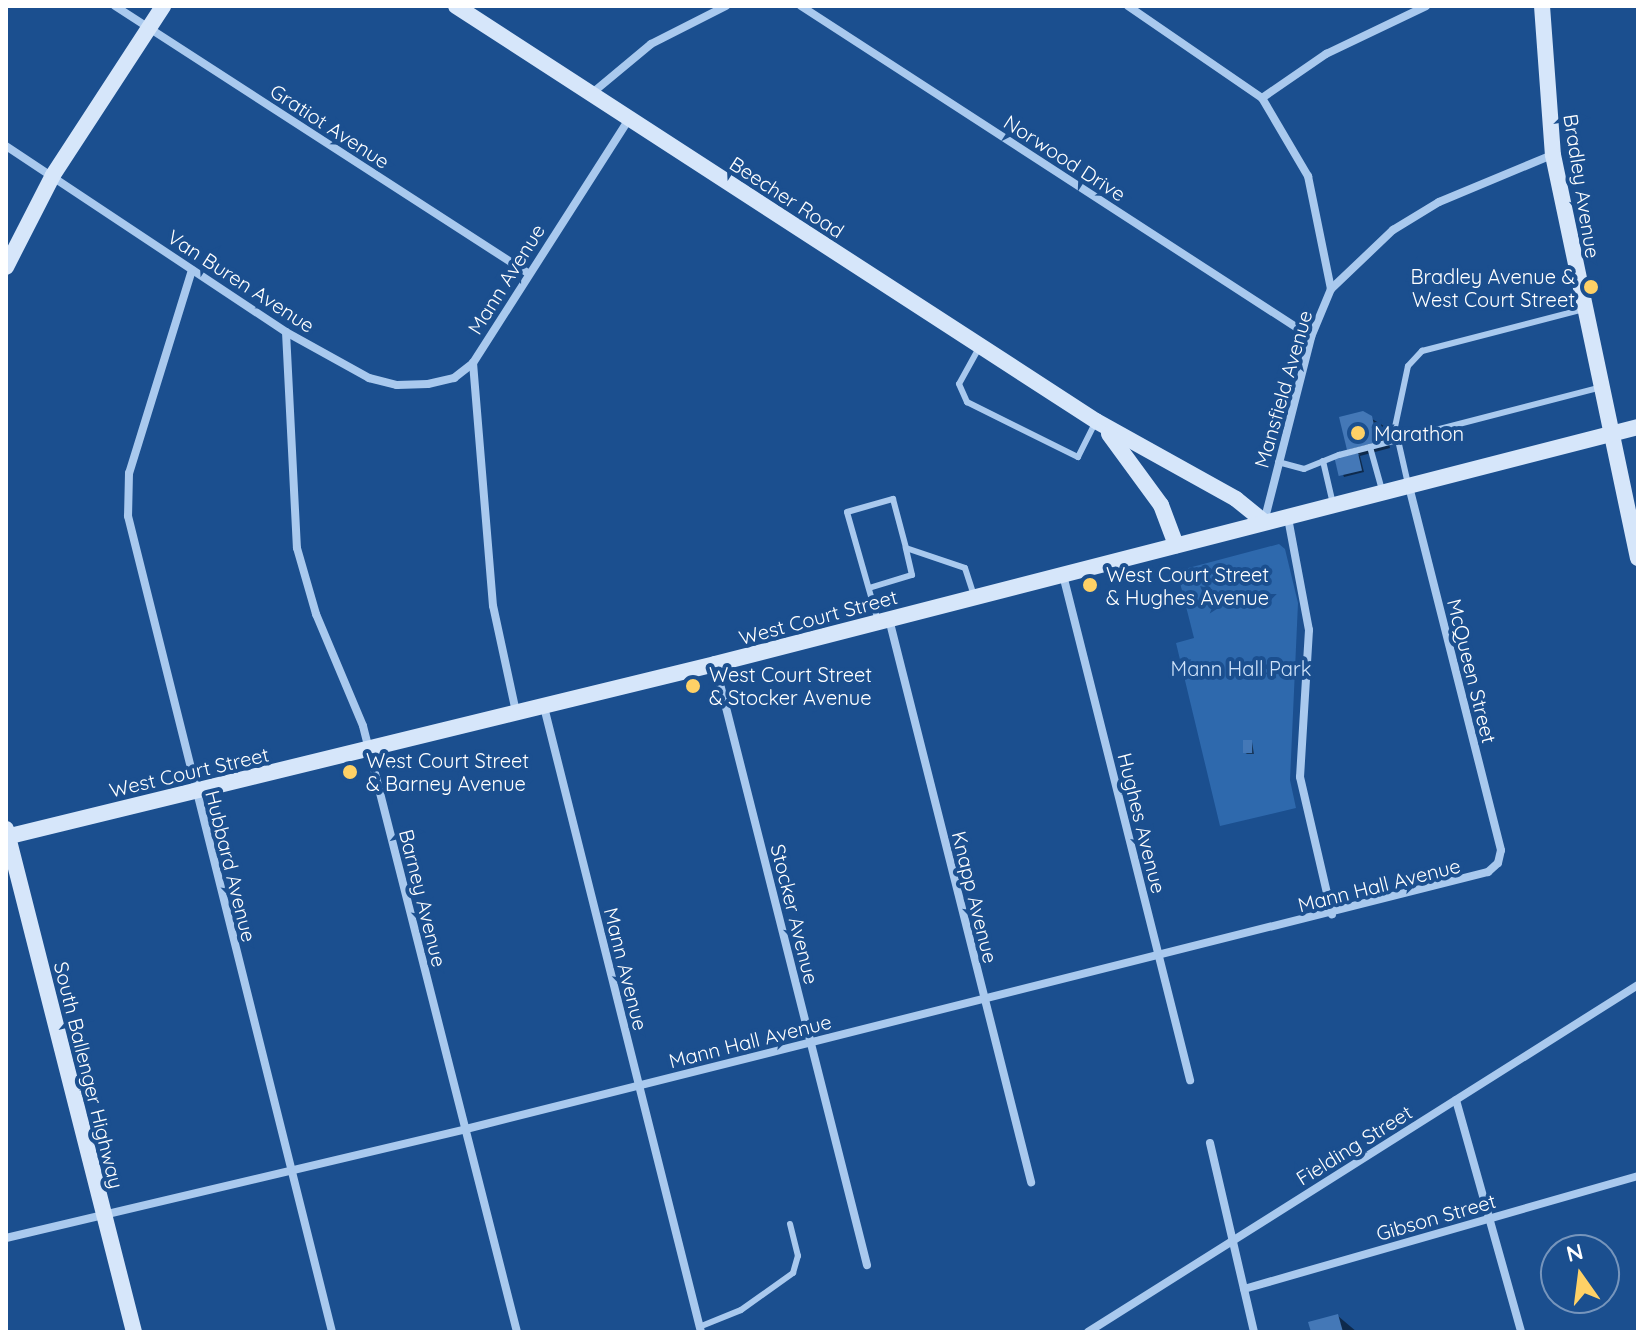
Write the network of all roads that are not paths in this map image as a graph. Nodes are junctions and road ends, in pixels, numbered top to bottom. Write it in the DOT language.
graph roads {
  1 [pos="115,6"];
  2 [pos="163,6"];
  3 [pos="456,6"];
  4 [pos="726,6"];
  5 [pos="801,6"];
  6 [pos="1128,6"];
  7 [pos="1426,6"];
  8 [pos="1542,6"];
  9 [pos="149,27"];
  10 [pos="591,94"];
  11 [pos="1262,98"];
  12 [pos="630,118"];
  13 [pos="6,146"];
  14 [pos="1553,155"];
  15 [pos="53,175"];
  16 [pos="6,267"];
  17 [pos="192,270"];
  18 [pos="527,273"];
  19 [pos="1331,289"];
  20 [pos="1584,309"];
  21 [pos="286,332"];
  22 [pos="1311,337"];
  23 [pos="980,346"];
  24 [pos="473,363"];
  25 [pos="1603,387"];
  26 [pos="1096,421"];
  27 [pos="1638,427"];
  28 [pos="1613,434"];
  29 [pos="1398,441"];
  30 [pos="1370,447"];
  31 [pos="1323,461"];
  32 [pos="1278,462"];
  33 [pos="1408,486"];
  34 [pos="1383,492"];
  35 [pos="1334,506"];
  36 [pos="1288,518"];
  37 [pos="1264,522"];
  38 [pos="1176,545"];
  39 [pos="906,548"];
  40 [pos="1638,558"];
  41 [pos="1063,574"];
  42 [pos="869,588"];
  43 [pos="975,596"];
  44 [pos="883,620"];
  45 [pos="715,664"];
  46 [pos="544,707"];
  47 [pos="516,713"];
  48 [pos="368,751"];
  49 [pos="196,791"];
  50 [pos="7,834"];
  51 [pos="1498,863"];
  52 [pos="1332,914"];
  53 [pos="1159,955"];
  54 [pos="1638,985"];
  55 [pos="984,998"];
  56 [pos="811,1042"];
  57 [pos="1190,1080"];
  58 [pos="639,1085"];
  59 [pos="1456,1100"];
  60 [pos="466,1129"];
  61 [pos="1210,1143"];
  62 [pos="291,1171"];
  63 [pos="1638,1176"];
  64 [pos="1031,1182"];
  65 [pos="104,1216"];
  66 [pos="1489,1218"];
  67 [pos="790,1224"];
  68 [pos="6,1238"];
  69 [pos="1232,1241"];
  70 [pos="867,1265"];
  71 [pos="1244,1289"];
  72 [pos="700,1330"];
  73 [pos="134,1332"];
  74 [pos="332,1332"];
  75 [pos="517,1332"];
  76 [pos="1088,1332"];
  77 [pos="1254,1332"];
  78 [pos="1521,1332"];
  1 -- 9 [label="street, Gratiot Avenue"];
  2 -- 9 [label="street"];
  3 -- 10 [label="street, Beecher Road"];
  4 -- 10 [label="street"];
  5 -- 22 [label="street, Norwood Drive"];
  6 -- 11 [label="street"];
  7 -- 11 [label="street"];
  8 -- 14 [label="street, Bradley Avenue"];
  9 -- 15 [label="street"];
  9 -- 18 [label="street, Gratiot Avenue"];
  10 -- 12 [label="street, Beecher Road"];
  11 -- 19 [label="street"];
  12 -- 18 [label="street, Mann Avenue"];
  12 -- 23 [label="street, Beecher Road"];
  13 -- 15 [label="street, Van Buren Avenue"];
  14 -- 19 [label="street, Mansfield Avenue"];
  14 -- 20 [label="street, Bradley Avenue"];
  15 -- 16 [label="street"];
  15 -- 17 [label="street, Van Buren Avenue"];
  17 -- 21 [label="street, Van Buren Avenue"];
  17 -- 49 [label="street, Hubbard Avenue"];
  18 -- 24 [label="street, Mann Avenue"];
  19 -- 22 [label="street, Mansfield Avenue"];
  20 -- 25 [label="street, Bradley Avenue"];
  20 -- 29 [label="lane"];
  21 -- 24 [label="street, Van Buren Avenue"];
  21 -- 48 [label="street, Barney Avenue"];
  22 -- 32 [label="street, Mansfield Avenue"];
  23 -- 26 [label="street, Beecher Road"];
  23 -- 26 [label="lane"];
  24 -- 47 [label="street, Mann Avenue"];
  25 -- 28 [label="street, Bradley Avenue"];
  25 -- 29 [label="lane"];
  26 -- 37 [label="street, Beecher Road"];
  26 -- 38 [label="street, Beecher Road"];
  27 -- 28 [label="street, West Court Street"];
  28 -- 33 [label="street, West Court Street"];
  28 -- 40 [label="street, Bradley Avenue"];
  29 -- 30 [label="lane"];
  29 -- 33 [label="lane"];
  30 -- 31 [label="lane"];
  30 -- 34 [label="lane"];
  31 -- 32 [label="lane"];
  31 -- 35 [label="lane"];
  32 -- 37 [label="street, Mansfield Avenue"];
  33 -- 34 [label="street, West Court Street"];
  33 -- 51 [label="street, McQueen Street"];
  34 -- 35 [label="street, West Court Street"];
  35 -- 36 [label="street, West Court Street"];
  36 -- 37 [label="street, West Court Street"];
  36 -- 52 [label="street"];
  37 -- 38 [label="street, West Court Street"];
  38 -- 41 [label="street, West Court Street"];
  39 -- 42 [label="lane"];
  39 -- 42 [label="lane"];
  39 -- 43 [label="lane"];
  41 -- 43 [label="street, West Court Street"];
  41 -- 53 [label="street, Hughes Avenue"];
  42 -- 44 [label="lane"];
  43 -- 44 [label="street, West Court Street"];
  44 -- 45 [label="street, West Court Street"];
  44 -- 55 [label="street, Knapp Avenue"];
  45 -- 46 [label="street, West Court Street"];
  45 -- 56 [label="street, Stocker Avenue"];
  46 -- 47 [label="street, West Court Street"];
  46 -- 58 [label="street, Mann Avenue"];
  47 -- 48 [label="street, West Court Street"];
  48 -- 49 [label="street, West Court Street"];
  48 -- 60 [label="street, Barney Avenue"];
  49 -- 50 [label="street, West Court Street"];
  49 -- 62 [label="street, Hubbard Avenue"];
  50 -- 65 [label="street, South Ballenger Highway"];
  51 -- 52 [label="street, Mann Hall Avenue"];
  52 -- 53 [label="street, Mann Hall Avenue"];
  53 -- 55 [label="street, Mann Hall Avenue"];
  53 -- 57 [label="street, Hughes Avenue"];
  54 -- 59 [label="street, Fielding Street"];
  55 -- 56 [label="street, Mann Hall Avenue"];
  55 -- 64 [label="street, Knapp Avenue"];
  56 -- 58 [label="street, Mann Hall Avenue"];
  56 -- 70 [label="street, Stocker Avenue"];
  58 -- 60 [label="street, Mann Hall Avenue"];
  58 -- 72 [label="street, Mann Avenue"];
  59 -- 66 [label="street"];
  59 -- 69 [label="street, Fielding Street"];
  60 -- 62 [label="street, Mann Hall Avenue"];
  60 -- 75 [label="street, Barney Avenue"];
  61 -- 69 [label="street"];
  62 -- 65 [label="street, Mann Hall Avenue"];
  62 -- 74 [label="street, Hubbard Avenue"];
  63 -- 66 [label="street, Gibson Street"];
  65 -- 68 [label="street, Mann Hall Avenue"];
  65 -- 73 [label="street, South Ballenger Highway"];
  66 -- 71 [label="street, Gibson Street"];
  66 -- 78 [label="street"];
  67 -- 72 [label="lane"];
  69 -- 71 [label="street"];
  69 -- 76 [label="street, Fielding Street"];
  71 -- 77 [label="street"];
}
